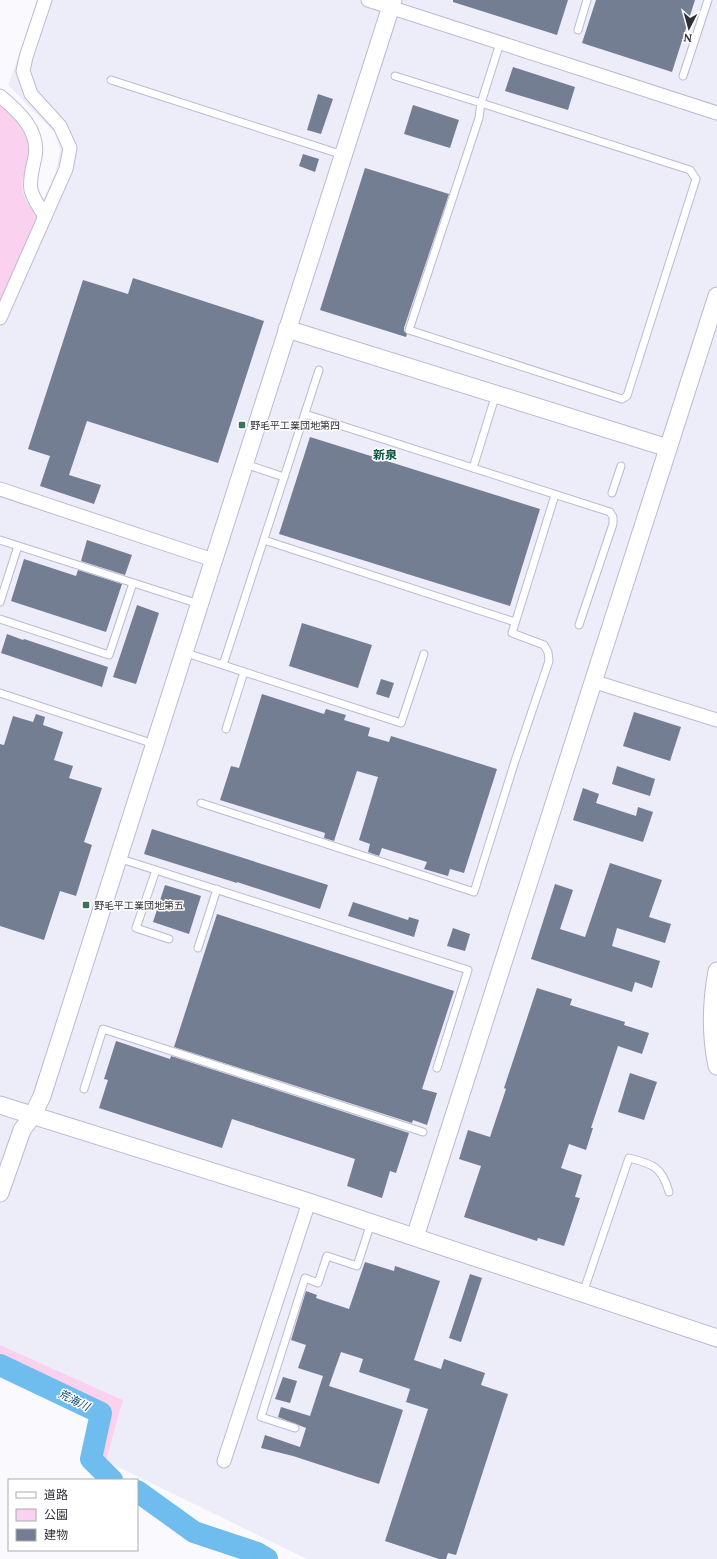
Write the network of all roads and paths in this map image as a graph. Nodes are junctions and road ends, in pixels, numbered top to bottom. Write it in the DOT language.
graph roads {
  1 [pos="45,0"];
  2 [pos="368,0"];
  3 [pos="587,0"];
  4 [pos="708,0"];
  5 [pos="392,4"];
  6 [pos="578,30"];
  7 [pos="500,43"];
  8 [pos="395,76"];
  9 [pos="683,76"];
  10 [pos="111,80"];
  11 [pos="0,96"];
  12 [pos="480,103"];
  13 [pos="717,113"];
  14 [pos="343,155"];
  15 [pos="45,217"];
  16 [pos="717,296"];
  17 [pos="0,318"];
  18 [pos="287,328"];
  19 [pos="319,370"];
  20 [pos="496,394"];
  21 [pos="305,414"];
  22 [pos="668,448"];
  23 [pos="244,463"];
  24 [pos="621,466"];
  25 [pos="473,468"];
  26 [pos="284,477"];
  27 [pos="0,489"];
  28 [pos="612,493"];
  29 [pos="556,494"];
  30 [pos="0,540"];
  31 [pos="264,540"];
  32 [pos="18,546"];
  33 [pos="213,560"];
  34 [pos="0,576"];
  35 [pos="8,579"];
  36 [pos="133,583"];
  37 [pos="0,602"];
  38 [pos="199,604"];
  39 [pos="0,619"];
  40 [pos="515,622"];
  41 [pos="579,625"];
  42 [pos="183,652"];
  43 [pos="424,654"];
  44 [pos="223,665"];
  45 [pos="244,672"];
  46 [pos="592,681"];
  47 [pos="0,693"];
  48 [pos="717,720"];
  49 [pos="226,729"];
  50 [pos="154,744"];
  51 [pos="201,803"];
  52 [pos="118,858"];
  53 [pos="156,870"];
  54 [pos="217,889"];
  55 [pos="169,939"];
  56 [pos="198,948"];
  57 [pos="717,971"];
  58 [pos="717,1066"];
  59 [pos="437,1068"];
  60 [pos="84,1090"];
  61 [pos="0,1105"];
  62 [pos="32,1116"];
  63 [pos="423,1132"];
  64 [pos="669,1192"];
  65 [pos="0,1193"];
  66 [pos="309,1202"];
  67 [pos="371,1222"];
  68 [pos="415,1237"];
  69 [pos="583,1293"];
  70 [pos="717,1338"];
  71 [pos="295,1428"];
  72 [pos="224,1461"];
  1 -- 15 [label="street"];
  2 -- 5 [label="street"];
  3 -- 6 [label="lane"];
  4 -- 9 [label="lane"];
  5 -- 7 [label="street"];
  5 -- 14 [label="street"];
  7 -- 12 [label="lane"];
  7 -- 13 [label="street"];
  8 -- 12 [label="lane"];
  10 -- 14 [label="lane"];
  11 -- 15 [label="street"];
  12 -- 12 [label="lane"];
  14 -- 18 [label="street"];
  15 -- 17 [label="street"];
  16 -- 22 [label="street"];
  18 -- 20 [label="street"];
  18 -- 23 [label="street"];
  19 -- 21 [label="lane"];
  20 -- 22 [label="street"];
  20 -- 25 [label="lane"];
  21 -- 25 [label="lane"];
  21 -- 26 [label="lane"];
  22 -- 46 [label="street"];
  23 -- 26 [label="lane"];
  23 -- 33 [label="street"];
  24 -- 28 [label="lane"];
  25 -- 29 [label="lane"];
  26 -- 31 [label="lane"];
  27 -- 33 [label="street"];
  29 -- 40 [label="lane"];
  29 -- 41 [label="lane"];
  30 -- 32 [label="lane"];
  31 -- 40 [label="lane"];
  31 -- 44 [label="lane"];
  32 -- 35 [label="lane"];
  32 -- 36 [label="lane"];
  33 -- 38 [label="street"];
  34 -- 35 [label="lane"];
  35 -- 37 [label="lane"];
  36 -- 38 [label="lane"];
  36 -- 39 [label="lane"];
  38 -- 42 [label="street"];
  40 -- 51 [label="lane"];
  42 -- 44 [label="lane"];
  42 -- 50 [label="street"];
  43 -- 45 [label="lane"];
  44 -- 45 [label="lane"];
  45 -- 49 [label="lane"];
  46 -- 48 [label="street"];
  46 -- 68 [label="street"];
  47 -- 50 [label="lane"];
  50 -- 52 [label="street"];
  52 -- 53 [label="lane"];
  52 -- 62 [label="street"];
  53 -- 54 [label="lane"];
  53 -- 55 [label="lane"];
  54 -- 56 [label="lane"];
  54 -- 59 [label="lane"];
  57 -- 58 [label="street"];
  60 -- 63 [label="lane"];
  61 -- 62 [label="street"];
  62 -- 65 [label="street"];
  62 -- 66 [label="street"];
  64 -- 69 [label="lane"];
  66 -- 67 [label="street"];
  66 -- 72 [label="street"];
  67 -- 68 [label="street"];
  67 -- 71 [label="lane"];
  68 -- 69 [label="street"];
  69 -- 70 [label="street"];
}
